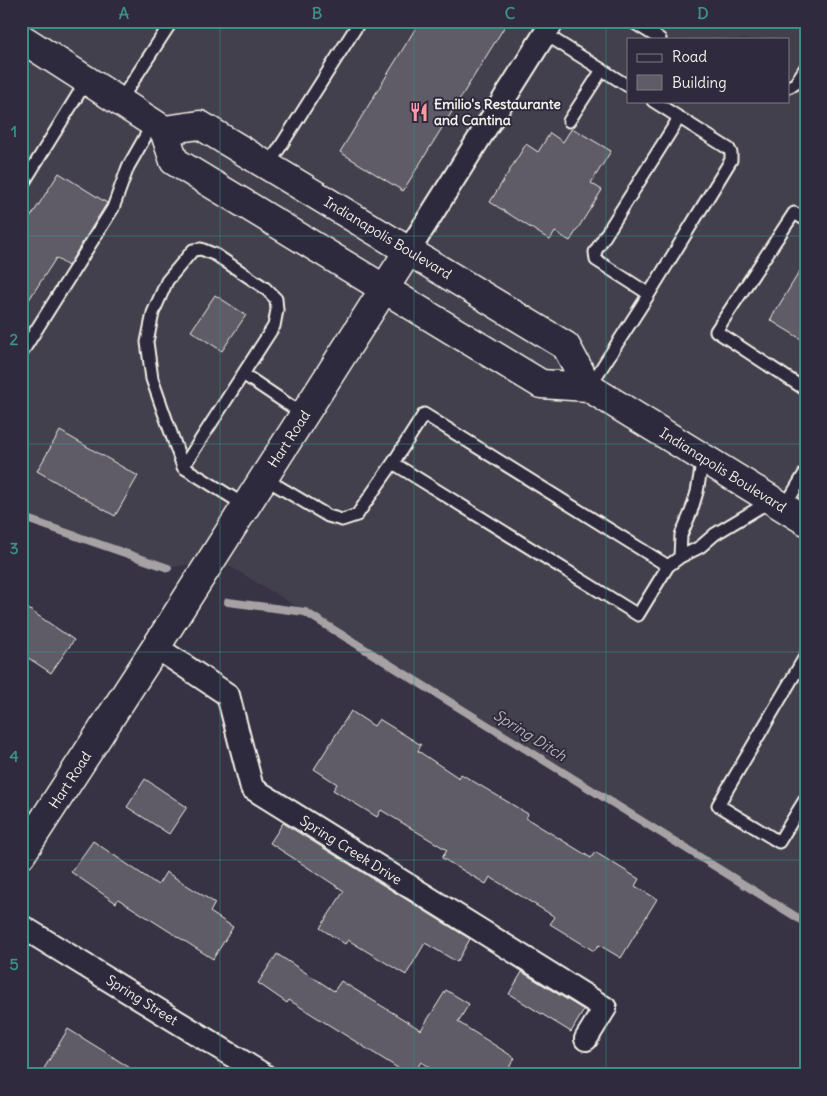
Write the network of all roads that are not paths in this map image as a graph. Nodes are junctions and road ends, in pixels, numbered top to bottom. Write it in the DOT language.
graph roads {
  1 [pos="172,21"];
  2 [pos="360,21"];
  3 [pos="631,21"];
  4 [pos="549,28"];
  5 [pos="21,38"];
  6 [pos="658,38"];
  7 [pos="806,66"];
  8 [pos="602,70"];
  9 [pos="87,80"];
  10 [pos="627,85"];
  11 [pos="790,86"];
  12 [pos="120,102"];
  13 [pos="654,102"];
  14 [pos="679,118"];
  15 [pos="569,121"];
  16 [pos="159,126"];
  17 [pos="268,166"];
  18 [pos="21,187"];
  19 [pos="806,220"];
  20 [pos="409,250"];
  21 [pos="385,289"];
  22 [pos="649,294"];
  23 [pos="21,354"];
  24 [pos="243,374"];
  25 [pos="588,387"];
  26 [pos="806,390"];
  27 [pos="304,415"];
  28 [pos="493,457"];
  29 [pos="703,458"];
  30 [pos="393,463"];
  31 [pos="183,467"];
  32 [pos="487,468"];
  33 [pos="806,471"];
  34 [pos="264,478"];
  35 [pos="246,506"];
  36 [pos="787,510"];
  37 [pos="680,557"];
  38 [pos="668,566"];
  39 [pos="156,647"];
  40 [pos="806,655"];
  41 [pos="806,798"];
  42 [pos="21,854"];
  43 [pos="21,926"];
  44 [pos="586,1039"];
  45 [pos="264,1075"];
  1 -- 12 [label="lane"];
  2 -- 17 [label="lane"];
  3 -- 6 [label="lane"];
  4 -- 8 [label="lane"];
  4 -- 20 [label="street, Hart Road"];
  5 -- 9 [label="main road"];
  7 -- 11 [label="lane"];
  8 -- 10 [label="lane"];
  8 -- 15 [label="lane"];
  9 -- 12 [label="main road"];
  9 -- 18 [label="lane"];
  12 -- 16 [label="main road"];
  13 -- 14 [label="lane"];
  14 -- 22 [label="lane"];
  14 -- 22 [label="lane"];
  16 -- 17 [label="main road, Indianapolis Boulevard"];
  16 -- 21 [label="main road, Indianapolis Boulevard"];
  16 -- 23 [label="lane"];
  17 -- 20 [label="main road, Indianapolis Boulevard"];
  19 -- 26 [label="lane"];
  20 -- 21 [label="main road, Hart Road"];
  20 -- 25 [label="main road, Indianapolis Boulevard"];
  21 -- 25 [label="main road, Indianapolis Boulevard"];
  21 -- 27 [label="main road, Hart Road"];
  22 -- 25 [label="lane"];
  24 -- 27 [label="lane"];
  24 -- 31 [label="lane"];
  24 -- 31 [label="lane"];
  25 -- 29 [label="main road, Indianapolis Boulevard"];
  27 -- 34 [label="main road, Hart Road"];
  28 -- 30 [label="lane"];
  28 -- 32 [label="lane"];
  28 -- 38 [label="lane"];
  29 -- 36 [label="main road, Indianapolis Boulevard"];
  29 -- 37 [label="lane"];
  30 -- 34 [label="lane"];
  30 -- 38 [label="lane"];
  31 -- 35 [label="lane"];
  33 -- 36 [label="lane"];
  34 -- 35 [label="main road, Hart Road"];
  35 -- 39 [label="main road, Hart Road"];
  36 -- 37 [label="lane"];
  37 -- 38 [label="lane"];
  39 -- 42 [label="main road, Hart Road"];
  39 -- 44 [label="street, Spring Creek Drive"];
  40 -- 41 [label="lane"];
  43 -- 45 [label="street, Spring Street"];
}
